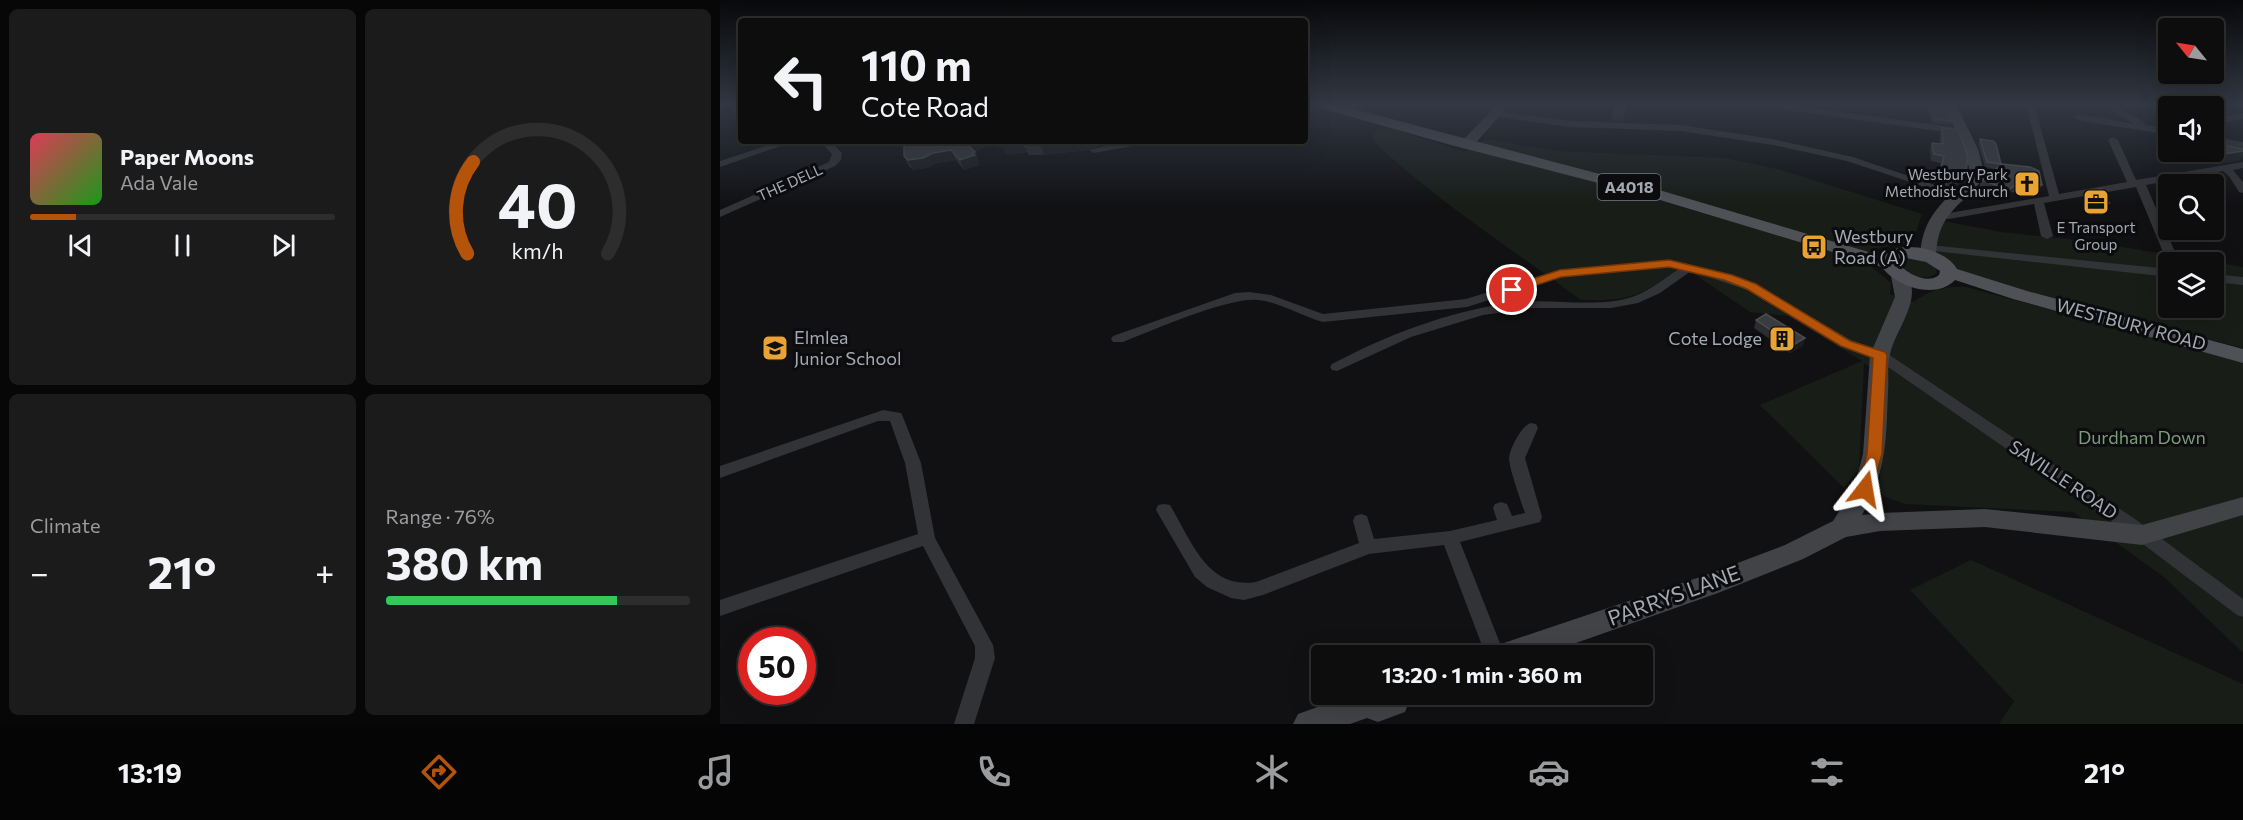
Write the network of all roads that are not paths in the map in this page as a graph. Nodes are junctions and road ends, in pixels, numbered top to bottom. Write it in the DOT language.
graph roads {
  1 [pos="1445,138"];
  2 [pos="1461,138"];
  3 [pos="1745,138"];
  4 [pos="1966,138"];
  5 [pos="2039,138"];
  6 [pos="2113,140"];
  7 [pos="1457,141"];
  8 [pos="2224,142"];
  9 [pos="781,144"];
  10 [pos="828,144"];
  11 [pos="1127,144"];
  12 [pos="2243,145"];
  13 [pos="1094,150"];
  14 [pos="720,164"];
  15 [pos="2243,165"];
  16 [pos="2225,168"];
  17 [pos="2136,184"];
  18 [pos="2243,190"];
  19 [pos="1959,195"];
  20 [pos="2055,198"];
  21 [pos="2038,201"];
  22 [pos="720,214"];
  23 [pos="1938,216"];
  24 [pos="2047,236"];
  25 [pos="1925,249"];
  26 [pos="2169,252"];
  27 [pos="1892,265"];
  28 [pos="1689,267"];
  29 [pos="2158,272"];
  30 [pos="1948,276"];
  31 [pos="2224,279"];
  32 [pos="2243,280"];
  33 [pos="1927,284"];
  34 [pos="1904,297"];
  35 [pos="1126,339"];
  36 [pos="1880,355"];
  37 [pos="2243,356"];
  38 [pos="1338,367"];
  39 [pos="1532,428"];
  40 [pos="720,472"];
  41 [pos="2243,506"];
  42 [pos="1164,510"];
  43 [pos="1361,520"];
  44 [pos="1842,528"];
  45 [pos="2143,530"];
  46 [pos="1450,537"];
  47 [pos="927,538"];
  48 [pos="1368,547"];
  49 [pos="720,608"];
  50 [pos="2243,609"];
  51 [pos="1492,645"];
  52 [pos="1534,645"];
  53 [pos="1357,705"];
  54 [pos="964,724"];
  55 [pos="1308,724"];
  1 -- 7 [label="main road, A4018"];
  2 -- 7 [label="main road"];
  3 -- 19 [label="street"];
  4 -- 19 [label="main road"];
  5 -- 20 [label="street"];
  6 -- 17 [label="street"];
  7 -- 27 [label="main road, A4018"];
  8 -- 12 [label="street"];
  9 -- 14 [label="street"];
  10 -- 22 [label="street, THE DELL"];
  11 -- 13 [label="street"];
  15 -- 16 [label="street"];
  16 -- 17 [label="street"];
  16 -- 18 [label="street"];
  17 -- 20 [label="street"];
  17 -- 26 [label="street"];
  19 -- 23 [label="main road"];
  20 -- 21 [label="street"];
  21 -- 23 [label="street"];
  21 -- 24 [label="street"];
  23 -- 25 [label="main road"];
  25 -- 27 [label="main road, A4018"];
  25 -- 29 [label="street"];
  25 -- 30 [label="main road"];
  27 -- 33 [label="main road, A4018"];
  27 -- 34 [label="main road"];
  28 -- 35 [label="street, SAVILLE ROAD"];
  28 -- 36 [label="street, SAVILLE ROAD"];
  28 -- 38 [label="street"];
  30 -- 33 [label="main road"];
  30 -- 37 [label="main road, WESTBURY ROAD"];
  31 -- 32 [label="street"];
  33 -- 34 [label="main road"];
  34 -- 36 [label="main road"];
  36 -- 44 [label="main road"];
  36 -- 45 [label="street, SAVILLE ROAD"];
  39 -- 46 [label="street"];
  40 -- 47 [label="street"];
  41 -- 45 [label="main road, PARRYS LANE"];
  42 -- 48 [label="street"];
  43 -- 48 [label="street"];
  44 -- 45 [label="main road, PARRYS LANE"];
  44 -- 52 [label="main road, PARRYS LANE"];
  45 -- 50 [label="street, SAVILLE ROAD"];
  46 -- 48 [label="street"];
  46 -- 51 [label="street"];
  47 -- 49 [label="street"];
  47 -- 54 [label="street"];
  53 -- 55 [label="main road"];
}
